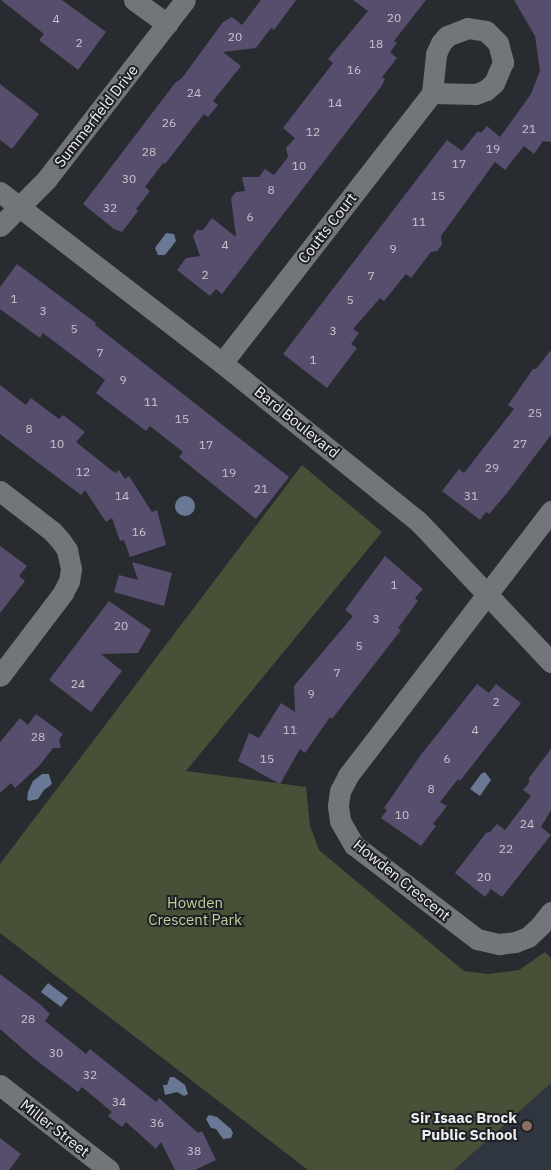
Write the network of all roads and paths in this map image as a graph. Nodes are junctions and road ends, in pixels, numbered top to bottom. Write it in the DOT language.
graph roads {
  1 [pos="134,0"];
  2 [pos="186,0"];
  3 [pos="166,24"];
  4 [pos="432,93"];
  5 [pos="0,192"];
  6 [pos="19,207"];
  7 [pos="0,226"];
  8 [pos="222,362"];
  9 [pos="0,491"];
  10 [pos="551,510"];
  11 [pos="487,594"];
  12 [pos="551,662"];
  13 [pos="0,676"];
  14 [pos="551,912"];
  15 [pos="0,1085"];
  16 [pos="109,1170"];
  1 -- 3 [label="street"];
  2 -- 3 [label="street, Summerfield Drive"];
  3 -- 6 [label="street, Summerfield Drive"];
  4 -- 8 [label="street, Coutts Court"];
  5 -- 6 [label="street, Bard Boulevard"];
  6 -- 7 [label="street, Summerfield Drive"];
  6 -- 8 [label="street, Bard Boulevard"];
  8 -- 11 [label="street, Bard Boulevard"];
  9 -- 13 [label="street"];
  10 -- 11 [label="street, Howden Crescent"];
  11 -- 12 [label="street, Bard Boulevard"];
  11 -- 14 [label="street, Howden Crescent"];
  15 -- 16 [label="street, Miller Street"];
}
